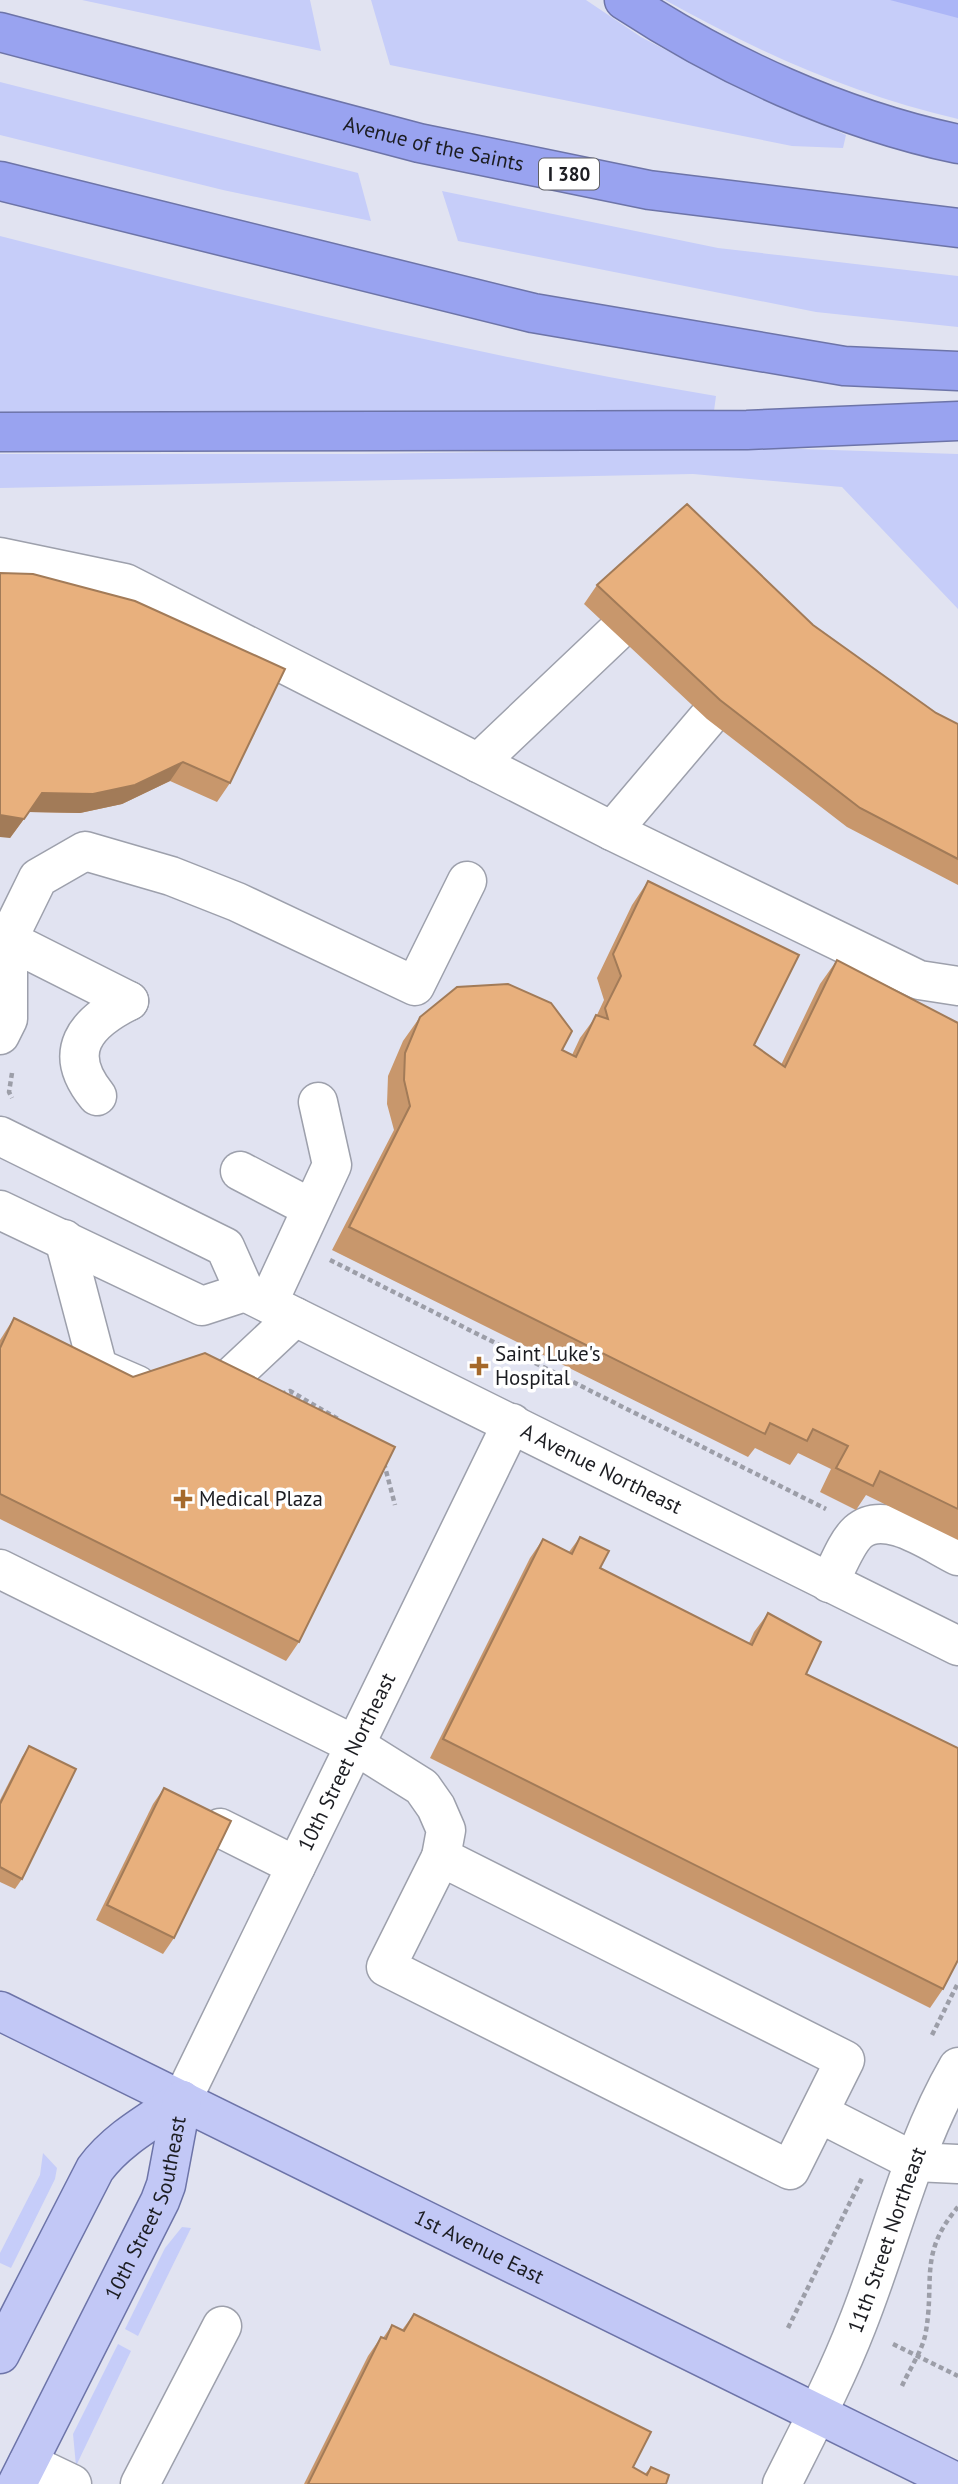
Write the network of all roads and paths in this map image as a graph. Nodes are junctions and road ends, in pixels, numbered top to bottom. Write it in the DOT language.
graph roads {
  1 [pos="624,0"];
  2 [pos="0,32"];
  3 [pos="958,144"];
  4 [pos="0,181"];
  5 [pos="958,228"];
  6 [pos="958,371"];
  7 [pos="958,421"];
  8 [pos="0,432"];
  9 [pos="0,557"];
  10 [pos="657,593"];
  11 [pos="706,719"];
  12 [pos="478,763"];
  13 [pos="612,831"];
  14 [pos="467,881"];
  15 [pos="4,938"];
  16 [pos="958,986"];
  17 [pos="0,1035"];
  18 [pos="97,1096"];
  19 [pos="318,1102"];
  20 [pos="0,1136"];
  21 [pos="240,1171"];
  22 [pos="311,1208"];
  23 [pos="0,1210"];
  24 [pos="64,1239"];
  25 [pos="324,1258"];
  26 [pos="269,1304"];
  27 [pos="512,1423"];
  28 [pos="835,1513"];
  29 [pos="958,1556"];
  30 [pos="0,1569"];
  31 [pos="829,1583"];
  32 [pos="958,1646"];
  33 [pos="355,1745"];
  34 [pos="220,1828"];
  35 [pos="441,1857"];
  36 [pos="296,1866"];
  37 [pos="0,2011"];
  38 [pos="958,2067"];
  39 [pos="182,2101"];
  40 [pos="819,2113"];
  41 [pos="915,2162"];
  42 [pos="958,2164"];
  43 [pos="958,2207"];
  44 [pos="222,2326"];
  45 [pos="892,2343"];
  46 [pos="0,2354"];
  47 [pos="916,2355"];
  48 [pos="958,2376"];
  49 [pos="902,2386"];
  50 [pos="818,2414"];
  51 [pos="23,2473"];
  52 [pos="958,2483"];
  53 [pos="72,2484"];
  54 [pos="140,2484"];
  55 [pos="782,2484"];
  1 -- 3 [label="highway"];
  2 -- 5 [label="highway, Avenue of the Saints / I 380"];
  4 -- 6 [label="highway"];
  7 -- 8 [label="highway"];
  9 -- 12 [label="street"];
  10 -- 12 [label="street"];
  11 -- 13 [label="street"];
  12 -- 13 [label="street"];
  13 -- 16 [label="street"];
  14 -- 15 [label="street"];
  15 -- 17 [label="street"];
  15 -- 18 [label="street"];
  19 -- 22 [label="street"];
  20 -- 26 [label="street"];
  21 -- 22 [label="street"];
  22 -- 26 [label="street"];
  23 -- 24 [label="street"];
  24 -- 26 [label="street"];
  24 -- 26 [label="street"];
  25 -- 28 [label="path"];
  26 -- 27 [label="street, A Avenue Northeast"];
  27 -- 31 [label="street, A Avenue Northeast"];
  27 -- 33 [label="street, 10th Street Northeast"];
  29 -- 31 [label="street"];
  30 -- 33 [label="street"];
  31 -- 32 [label="street, A Avenue Northeast"];
  33 -- 35 [label="street"];
  33 -- 36 [label="street, 10th Street Northeast"];
  34 -- 36 [label="street"];
  35 -- 40 [label="street"];
  35 -- 40 [label="street"];
  36 -- 39 [label="street, 10th Street Northeast"];
  37 -- 39 [label="main road, 1st Avenue East"];
  38 -- 41 [label="street, 11th Street Northeast"];
  39 -- 46 [label="main road, 10th Street Southeast"];
  39 -- 50 [label="main road, 1st Avenue East"];
  39 -- 51 [label="main road, 10th Street Southeast"];
  40 -- 41 [label="street"];
  41 -- 42 [label="street"];
  41 -- 50 [label="street, 11th Street Northeast"];
  43 -- 47 [label="path"];
  44 -- 54 [label="street"];
  45 -- 47 [label="path"];
  47 -- 48 [label="path"];
  47 -- 49 [label="path"];
  50 -- 52 [label="main road, 1st Avenue East"];
  50 -- 55 [label="street, 11th Street Northeast"];
  51 -- 53 [label="street"];
}
